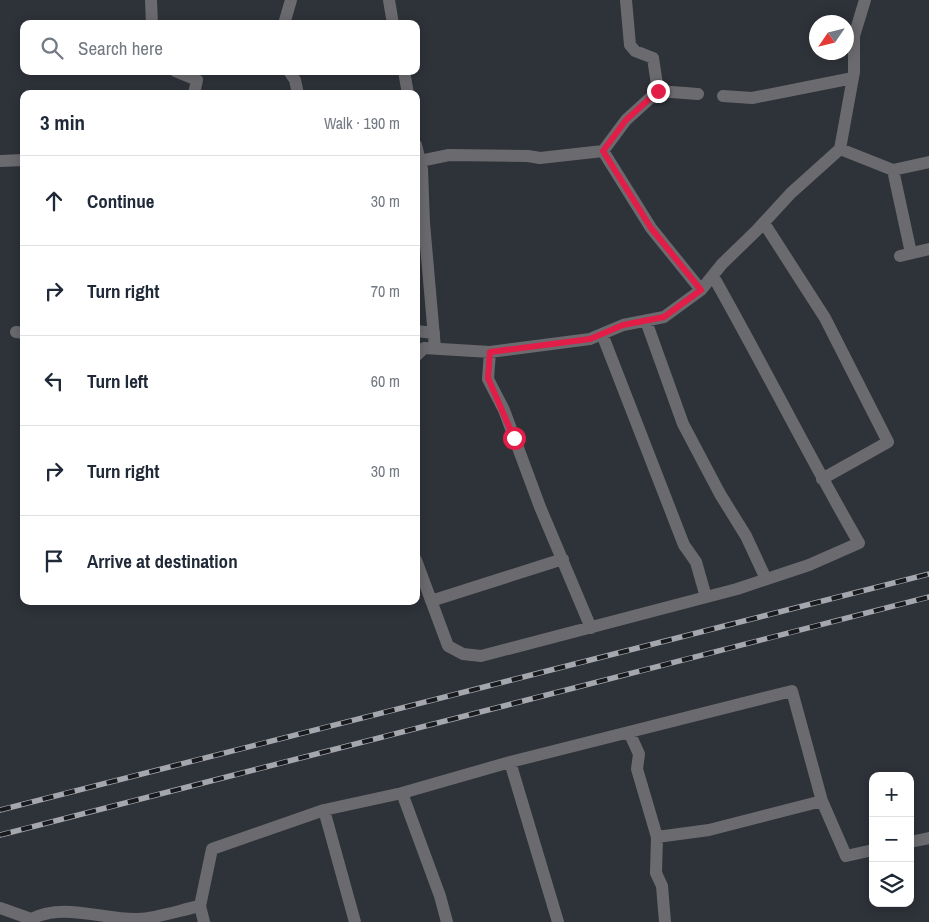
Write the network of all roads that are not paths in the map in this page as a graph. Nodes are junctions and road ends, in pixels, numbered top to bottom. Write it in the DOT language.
graph roads {
  1 [pos="151,0"];
  2 [pos="291,0"];
  3 [pos="389,0"];
  4 [pos="626,0"];
  5 [pos="866,0"];
  6 [pos="152,20"];
  7 [pos="285,20"];
  8 [pos="392,20"];
  9 [pos="185,75"];
  10 [pos="292,75"];
  11 [pos="405,75"];
  12 [pos="853,78"];
  13 [pos="195,90"];
  14 [pos="294,90"];
  15 [pos="407,90"];
  16 [pos="658,91"];
  17 [pos="698,94"];
  18 [pos="723,96"];
  19 [pos="840,149"];
  20 [pos="603,151"];
  21 [pos="420,154"];
  22 [pos="20,160"];
  23 [pos="0,161"];
  24 [pos="929,162"];
  25 [pos="893,170"];
  26 [pos="420,176"];
  27 [pos="764,223"];
  28 [pos="929,249"];
  29 [pos="713,276"];
  30 [pos="701,290"];
  31 [pos="646,321"];
  32 [pos="420,332"];
  33 [pos="434,333"];
  34 [pos="602,334"];
  35 [pos="435,348"];
  36 [pos="420,352"];
  37 [pos="490,352"];
  38 [pos="822,480"];
  39 [pos="563,559"];
  40 [pos="420,571"];
  41 [pos="766,579"];
  42 [pos="706,597"];
  43 [pos="431,600"];
  44 [pos="591,628"];
  45 [pos="629,732"];
  46 [pos="510,762"];
  47 [pos="402,793"];
  48 [pos="822,801"];
  49 [pos="324,810"];
  50 [pos="657,837"];
  51 [pos="929,838"];
  52 [pos="914,841"];
  53 [pos="869,851"];
  54 [pos="200,906"];
  55 [pos="0,908"];
  56 [pos="30,921"];
  57 [pos="139,921"];
  58 [pos="204,922"];
  59 [pos="355,922"];
  60 [pos="447,922"];
  61 [pos="558,922"];
  62 [pos="665,922"];
  1 -- 6 [label="street"];
  2 -- 7 [label="street"];
  3 -- 8 [label="street"];
  4 -- 16 [label="street"];
  5 -- 12 [label="street"];
  9 -- 13 [label="street"];
  10 -- 14 [label="street"];
  11 -- 15 [label="street"];
  12 -- 18 [label="street"];
  12 -- 19 [label="street"];
  16 -- 17 [label="street"];
  16 -- 20 [label="street"];
  19 -- 25 [label="street"];
  19 -- 27 [label="street"];
  20 -- 21 [label="street"];
  20 -- 30 [label="street"];
  22 -- 23 [label="street"];
  24 -- 25 [label="street"];
  25 -- 28 [label="street"];
  26 -- 33 [label="street"];
  27 -- 29 [label="street"];
  27 -- 38 [label="street"];
  29 -- 30 [label="street"];
  29 -- 38 [label="street"];
  30 -- 31 [label="street"];
  31 -- 34 [label="street"];
  31 -- 41 [label="street"];
  32 -- 33 [label="street"];
  33 -- 35 [label="street"];
  34 -- 37 [label="street"];
  34 -- 42 [label="street"];
  35 -- 36 [label="street"];
  35 -- 37 [label="street"];
  37 -- 39 [label="street"];
  38 -- 41 [label="street"];
  39 -- 43 [label="street"];
  39 -- 44 [label="street"];
  40 -- 43 [label="street"];
  41 -- 42 [label="street"];
  42 -- 44 [label="street"];
  43 -- 44 [label="street"];
  45 -- 46 [label="street"];
  45 -- 48 [label="street"];
  45 -- 50 [label="street"];
  46 -- 47 [label="street"];
  46 -- 61 [label="street"];
  47 -- 49 [label="street"];
  47 -- 60 [label="street"];
  48 -- 50 [label="street"];
  48 -- 53 [label="street"];
  49 -- 54 [label="street"];
  49 -- 59 [label="street"];
  50 -- 62 [label="street"];
  51 -- 52 [label="street"];
  54 -- 57 [label="street"];
  54 -- 58 [label="street"];
  55 -- 56 [label="street"];
  56 -- 57 [label="street"];
}
